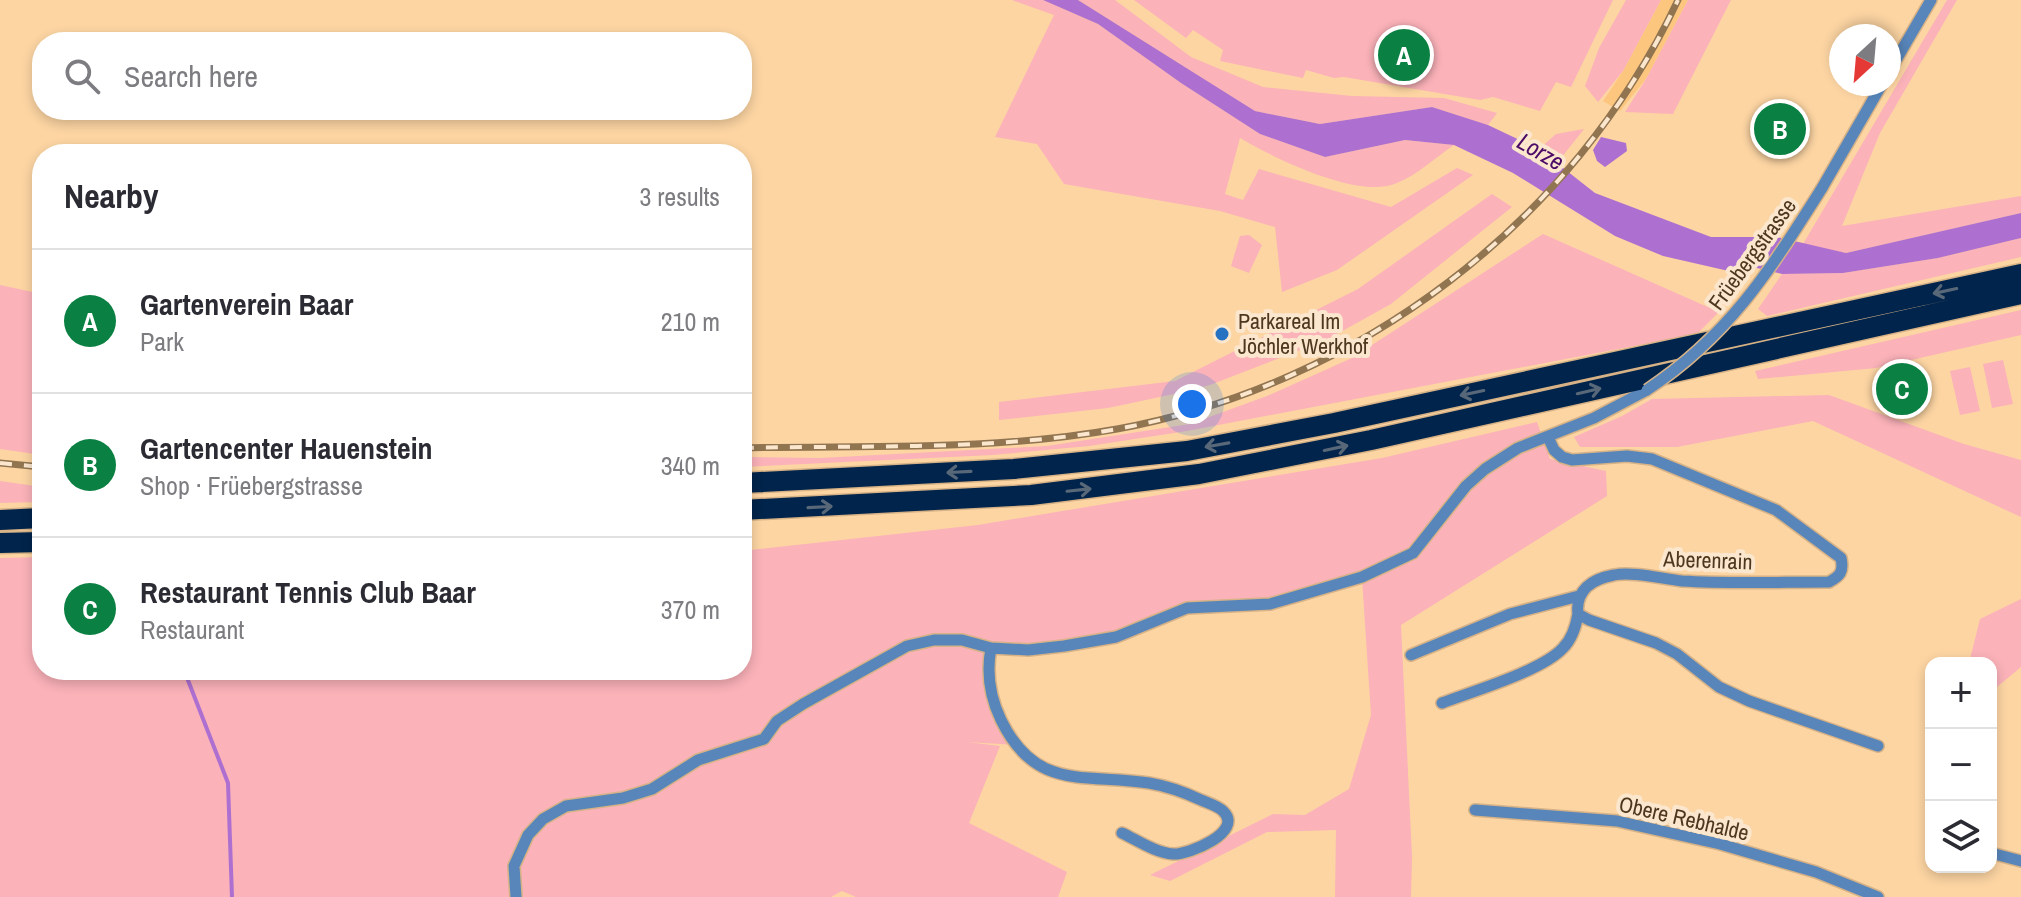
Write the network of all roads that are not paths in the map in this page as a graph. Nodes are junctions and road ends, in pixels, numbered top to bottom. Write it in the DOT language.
graph roads {
  1 [pos="1931,0"];
  2 [pos="1901,51"];
  3 [pos="1875,96"];
  4 [pos="2021,274"];
  5 [pos="2021,294"];
  6 [pos="1548,437"];
  7 [pos="752,482"];
  8 [pos="752,509"];
  9 [pos="32,518"];
  10 [pos="0,520"];
  11 [pos="32,542"];
  12 [pos="6,543"];
  13 [pos="1579,596"];
  14 [pos="1578,614"];
  15 [pos="991,648"];
  16 [pos="1411,655"];
  17 [pos="1442,703"];
  18 [pos="1878,746"];
  19 [pos="1475,810"];
  20 [pos="1122,833"];
  21 [pos="1997,855"];
  22 [pos="2021,861"];
  23 [pos="516,897"];
  24 [pos="1878,897"];
  1 -- 2 [label="street"];
  3 -- 6 [label="street, Früebergstrasse, bridge"];
  4 -- 7 [label="highway, one-way"];
  8 -- 5 [label="highway, one-way"];
  6 -- 13 [label="street, Aberenrain"];
  6 -- 15 [label="street, Früebergstrasse"];
  9 -- 10 [label="highway"];
  11 -- 12 [label="highway"];
  13 -- 14 [label="street"];
  13 -- 16 [label="street"];
  14 -- 17 [label="street"];
  14 -- 18 [label="street"];
  15 -- 20 [label="street"];
  15 -- 23 [label="street, Früebergstrasse"];
  19 -- 24 [label="street, Obere Rebhalde"];
  21 -- 22 [label="street"];
}
